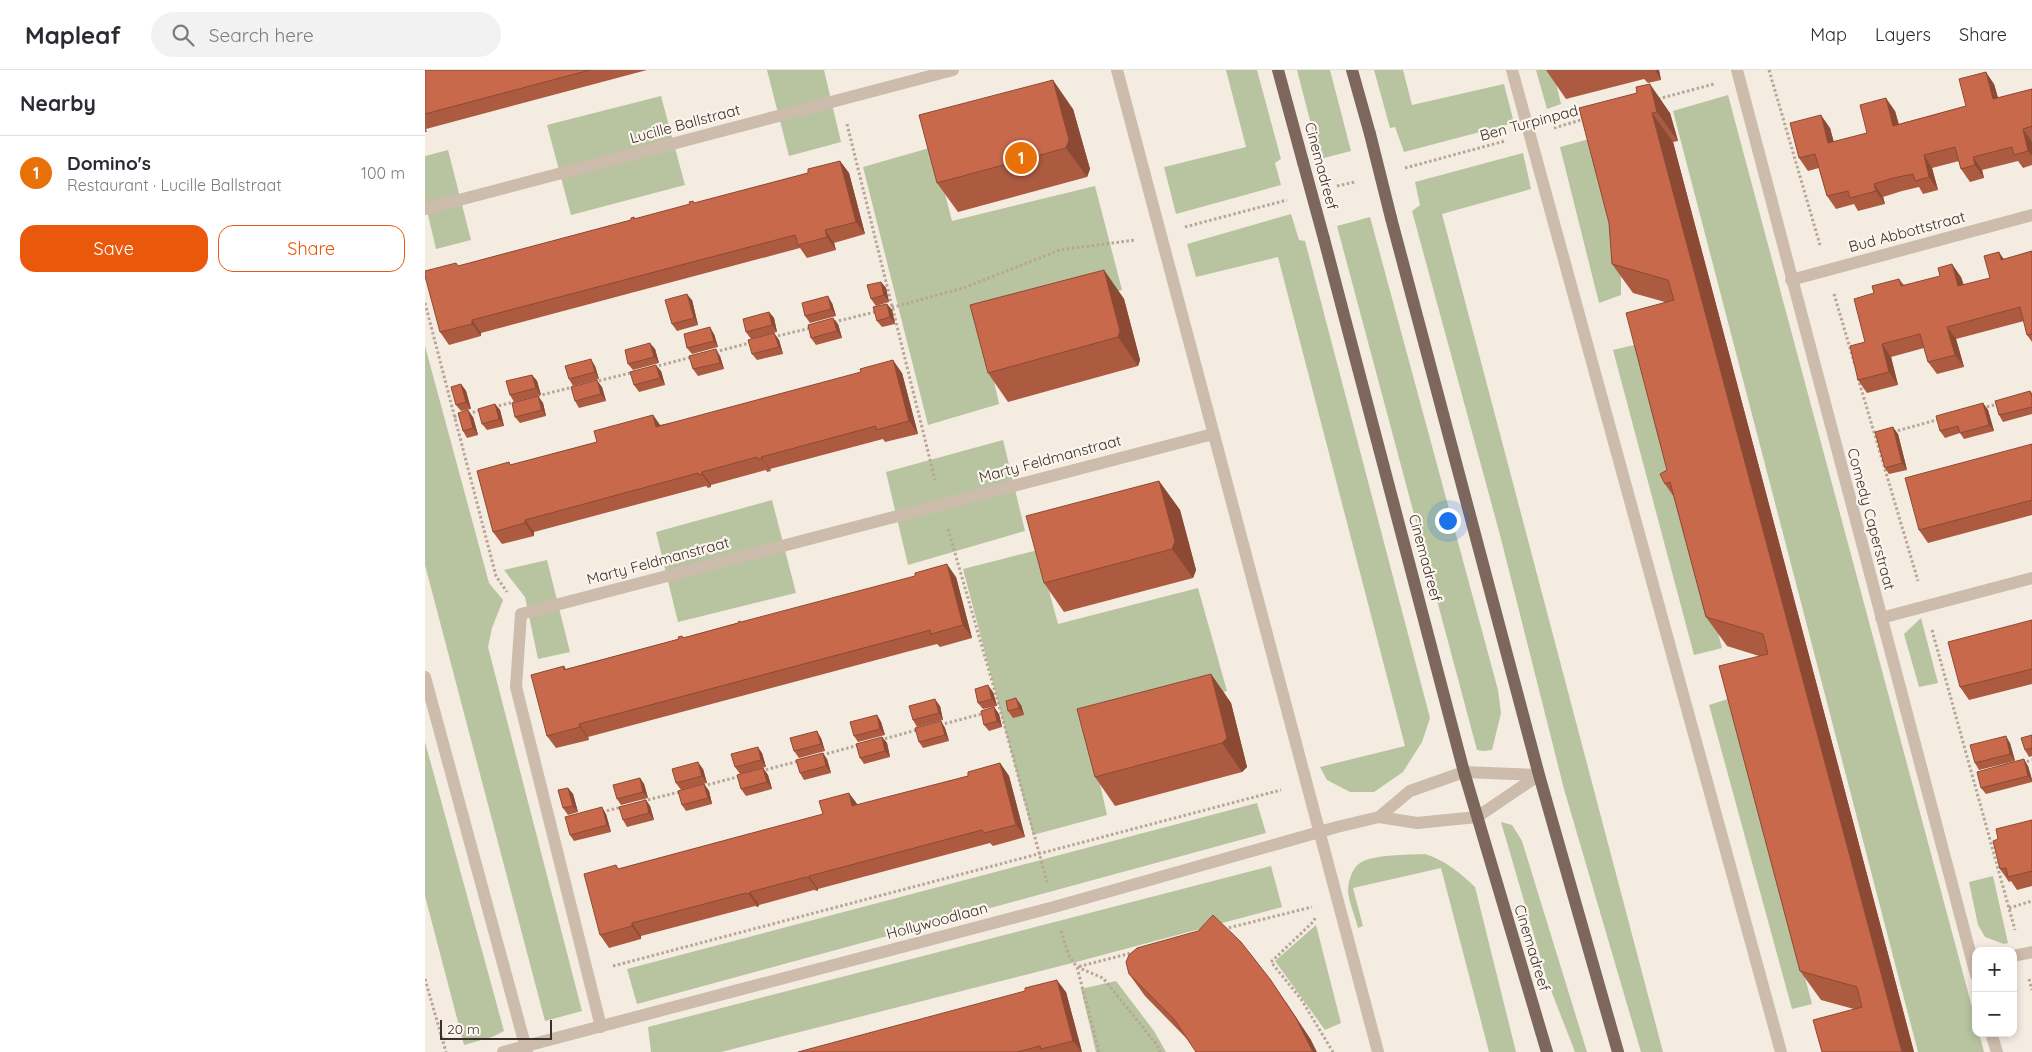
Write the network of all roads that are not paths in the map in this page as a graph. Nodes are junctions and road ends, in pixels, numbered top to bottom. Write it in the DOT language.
graph roads {
  1 [pos="953,70"];
  2 [pos="1117,70"];
  3 [pos="1278,70"];
  4 [pos="1353,70"];
  5 [pos="1512,70"];
  6 [pos="1738,74"];
  7 [pos="425,209"];
  8 [pos="2032,215"];
  9 [pos="1791,280"];
  10 [pos="1213,434"];
  11 [pos="2032,578"];
  12 [pos="1881,618"];
  13 [pos="425,677"];
  14 [pos="1464,772"];
  15 [pos="1539,775"];
  16 [pos="1379,817"];
  17 [pos="1477,817"];
  18 [pos="1320,832"];
  19 [pos="1972,958"];
  20 [pos="601,1027"];
  21 [pos="1992,1037"];
  22 [pos="526,1049"];
  23 [pos="503,1052"];
  24 [pos="1378,1052"];
  25 [pos="1547,1052"];
  26 [pos="1618,1052"];
  27 [pos="1781,1052"];
  28 [pos="1997,1052"];
  1 -- 7 [label="street, Lucille Ballstraat"];
  2 -- 10 [label="street"];
  3 -- 14 [label="main road, Cinemadreef, bridge"];
  4 -- 15 [label="main road, bridge"];
  5 -- 27 [label="street"];
  6 -- 9 [label="street, Comedy Caperstraat"];
  8 -- 9 [label="street, Bud Abbottstraat"];
  9 -- 12 [label="street, Comedy Caperstraat"];
  10 -- 18 [label="street"];
  10 -- 20 [label="street, Marty Feldmanstraat"];
  11 -- 12 [label="street"];
  12 -- 19 [label="street, Comedy Caperstraat"];
  13 -- 22 [label="street"];
  14 -- 15 [label="street, Hollywoodlaan"];
  14 -- 16 [label="street, Hollywoodlaan"];
  14 -- 17 [label="main road, Cinemadreef"];
  15 -- 17 [label="street, Hollywoodlaan"];
  15 -- 26 [label="main road"];
  16 -- 17 [label="street, Hollywoodlaan"];
  16 -- 18 [label="street, Hollywoodlaan"];
  17 -- 25 [label="main road, Cinemadreef"];
  18 -- 20 [label="street, Hollywoodlaan"];
  18 -- 24 [label="street"];
  20 -- 22 [label="street, Hollywoodlaan"];
  21 -- 28 [label="street"];
  22 -- 23 [label="street, Hollywoodlaan"];
}
